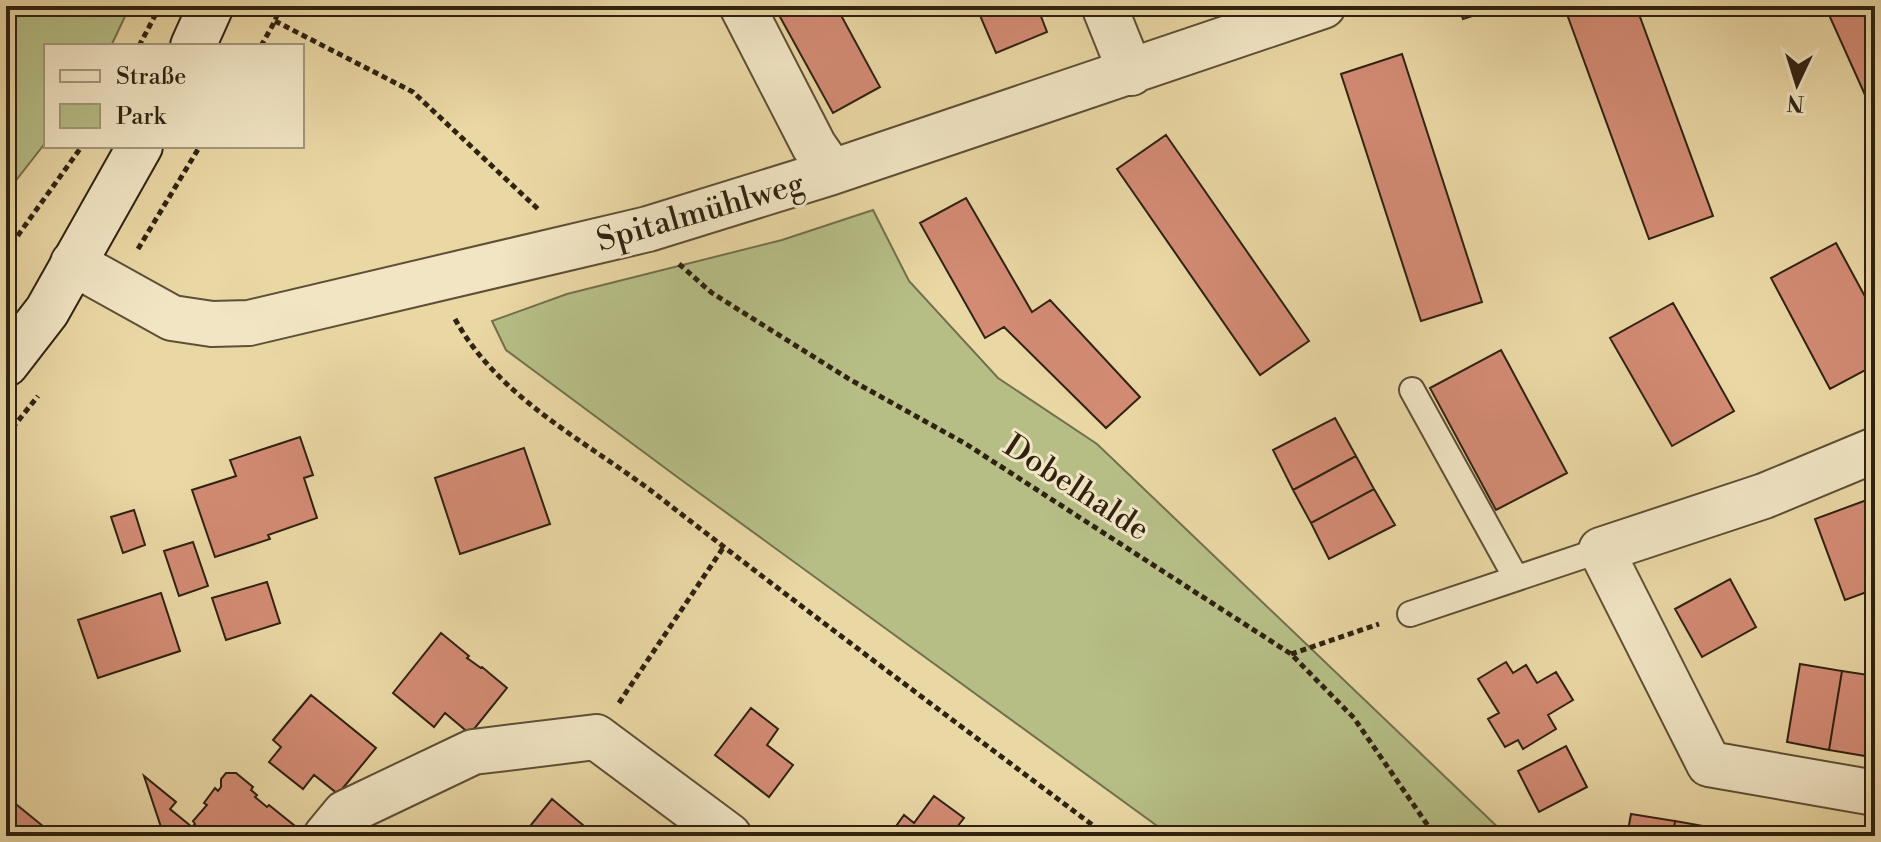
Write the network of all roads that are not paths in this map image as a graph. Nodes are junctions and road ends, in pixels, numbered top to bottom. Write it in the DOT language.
graph roads {
  1 [pos="211,6"];
  2 [pos="742,6"];
  3 [pos="1104,6"];
  4 [pos="1323,6"];
  5 [pos="194,44"];
  6 [pos="1131,73"];
  7 [pos="139,148"];
  8 [pos="832,172"];
  9 [pos="73,263"];
  10 [pos="6,364"];
  11 [pos="1412,390"];
  12 [pos="1875,450"];
  13 [pos="1601,550"];
  14 [pos="1516,578"];
  15 [pos="1410,614"];
  16 [pos="1875,793"];
  17 [pos="326,836"];
  18 [pos="729,836"];
  1 -- 5 [label="street"];
  2 -- 8 [label="street"];
  3 -- 6 [label="street"];
  4 -- 6 [label="street, Spitalmühlweg"];
  6 -- 8 [label="street, Spitalmühlweg"];
  7 -- 9 [label="street"];
  8 -- 9 [label="street, Spitalmühlweg"];
  9 -- 10 [label="street"];
  11 -- 14 [label="lane"];
  12 -- 13 [label="street"];
  13 -- 14 [label="lane"];
  13 -- 16 [label="street"];
  14 -- 15 [label="lane"];
  17 -- 18 [label="street"];
}
